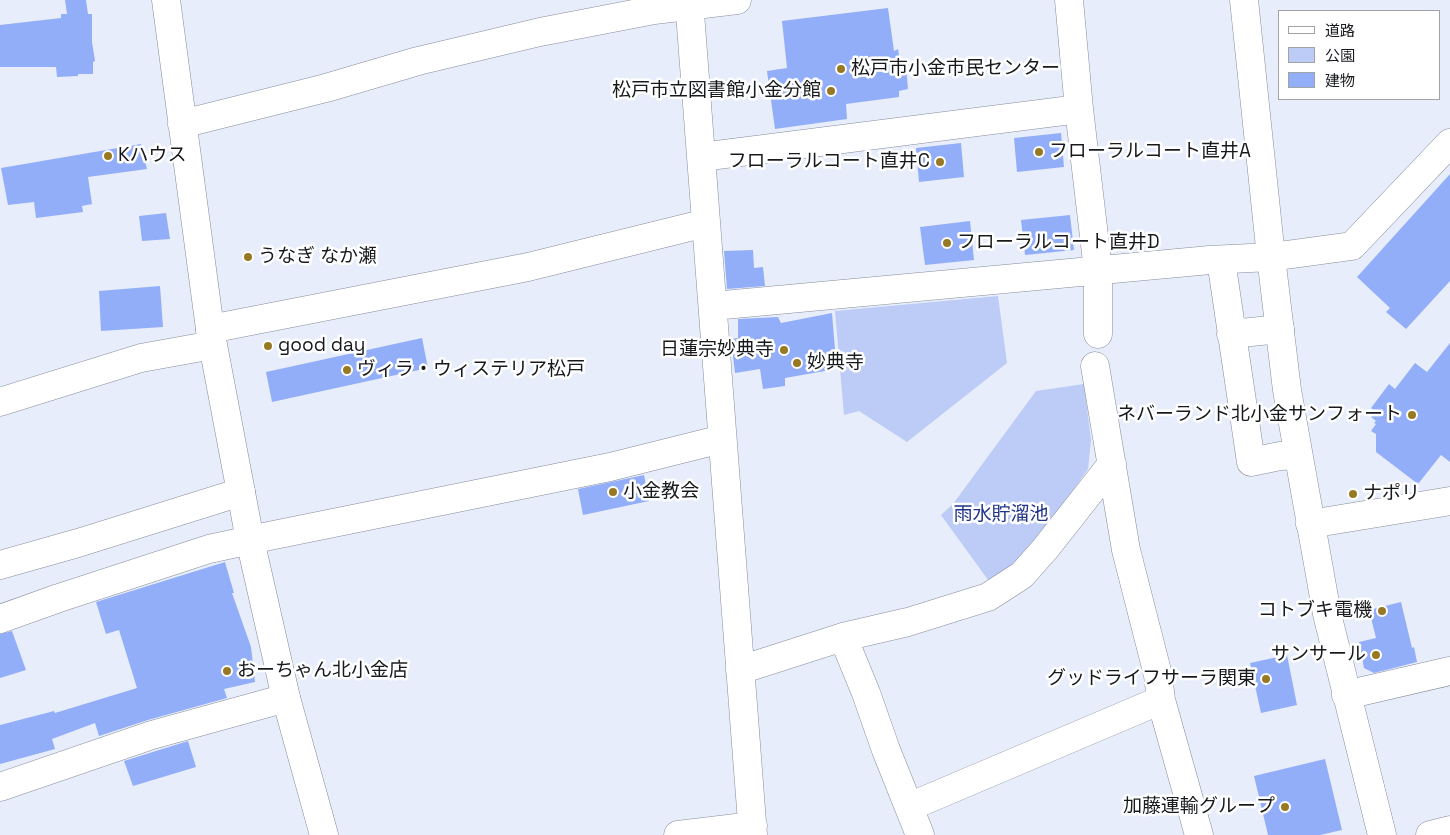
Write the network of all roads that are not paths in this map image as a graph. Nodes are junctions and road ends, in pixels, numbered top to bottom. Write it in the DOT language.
graph roads {
  1 [pos="166,0"];
  2 [pos="737,0"];
  3 [pos="1069,0"];
  4 [pos="1244,0"];
  5 [pos="689,3"];
  6 [pos="1079,109"];
  7 [pos="182,124"];
  8 [pos="1450,143"];
  9 [pos="701,157"];
  10 [pos="706,223"];
  11 [pos="1271,257"];
  12 [pos="1220,260"];
  13 [pos="1098,270"];
  14 [pos="713,306"];
  15 [pos="1280,329"];
  16 [pos="1098,334"];
  17 [pos="1230,334"];
  18 [pos="212,337"];
  19 [pos="1095,366"];
  20 [pos="0,402"];
  21 [pos="722,440"];
  22 [pos="1298,455"];
  23 [pos="1112,464"];
  24 [pos="241,492"];
  25 [pos="1450,500"];
  26 [pos="1310,524"];
  27 [pos="250,540"];
  28 [pos="0,565"];
  29 [pos="0,619"];
  30 [pos="843,638"];
  31 [pos="740,670"];
  32 [pos="1450,671"];
  33 [pos="1346,695"];
  34 [pos="286,698"];
  35 [pos="1161,700"];
  36 [pos="0,787"];
  37 [pos="909,806"];
  38 [pos="753,830"];
  39 [pos="1450,830"];
  40 [pos="324,835"];
  41 [pos="678,835"];
  42 [pos="920,835"];
  43 [pos="1199,835"];
  44 [pos="1382,835"];
  45 [pos="1430,835"];
  1 -- 7 [label="street"];
  2 -- 5 [label="street"];
  3 -- 6 [label="street"];
  4 -- 11 [label="street"];
  5 -- 7 [label="street"];
  5 -- 9 [label="street"];
  6 -- 9 [label="street"];
  6 -- 13 [label="street"];
  7 -- 18 [label="street"];
  8 -- 11 [label="street"];
  9 -- 10 [label="street"];
  10 -- 14 [label="street"];
  10 -- 18 [label="street"];
  11 -- 12 [label="street"];
  11 -- 15 [label="street"];
  12 -- 13 [label="street"];
  12 -- 17 [label="street"];
  13 -- 14 [label="street"];
  13 -- 16 [label="street"];
  14 -- 21 [label="street"];
  15 -- 17 [label="street"];
  15 -- 22 [label="street"];
  17 -- 22 [label="street"];
  18 -- 20 [label="street"];
  18 -- 24 [label="street"];
  19 -- 23 [label="street"];
  21 -- 27 [label="street"];
  21 -- 31 [label="street"];
  22 -- 26 [label="street"];
  23 -- 30 [label="street"];
  23 -- 35 [label="street"];
  24 -- 27 [label="street"];
  24 -- 28 [label="street"];
  25 -- 26 [label="street"];
  26 -- 33 [label="street"];
  27 -- 29 [label="street"];
  27 -- 34 [label="street"];
  30 -- 31 [label="street"];
  30 -- 37 [label="street"];
  31 -- 38 [label="street"];
  32 -- 33 [label="street"];
  33 -- 44 [label="street"];
  34 -- 36 [label="street"];
  34 -- 40 [label="street"];
  35 -- 37 [label="street"];
  35 -- 43 [label="street"];
  37 -- 42 [label="street"];
  38 -- 41 [label="street"];
  39 -- 45 [label="street"];
}
